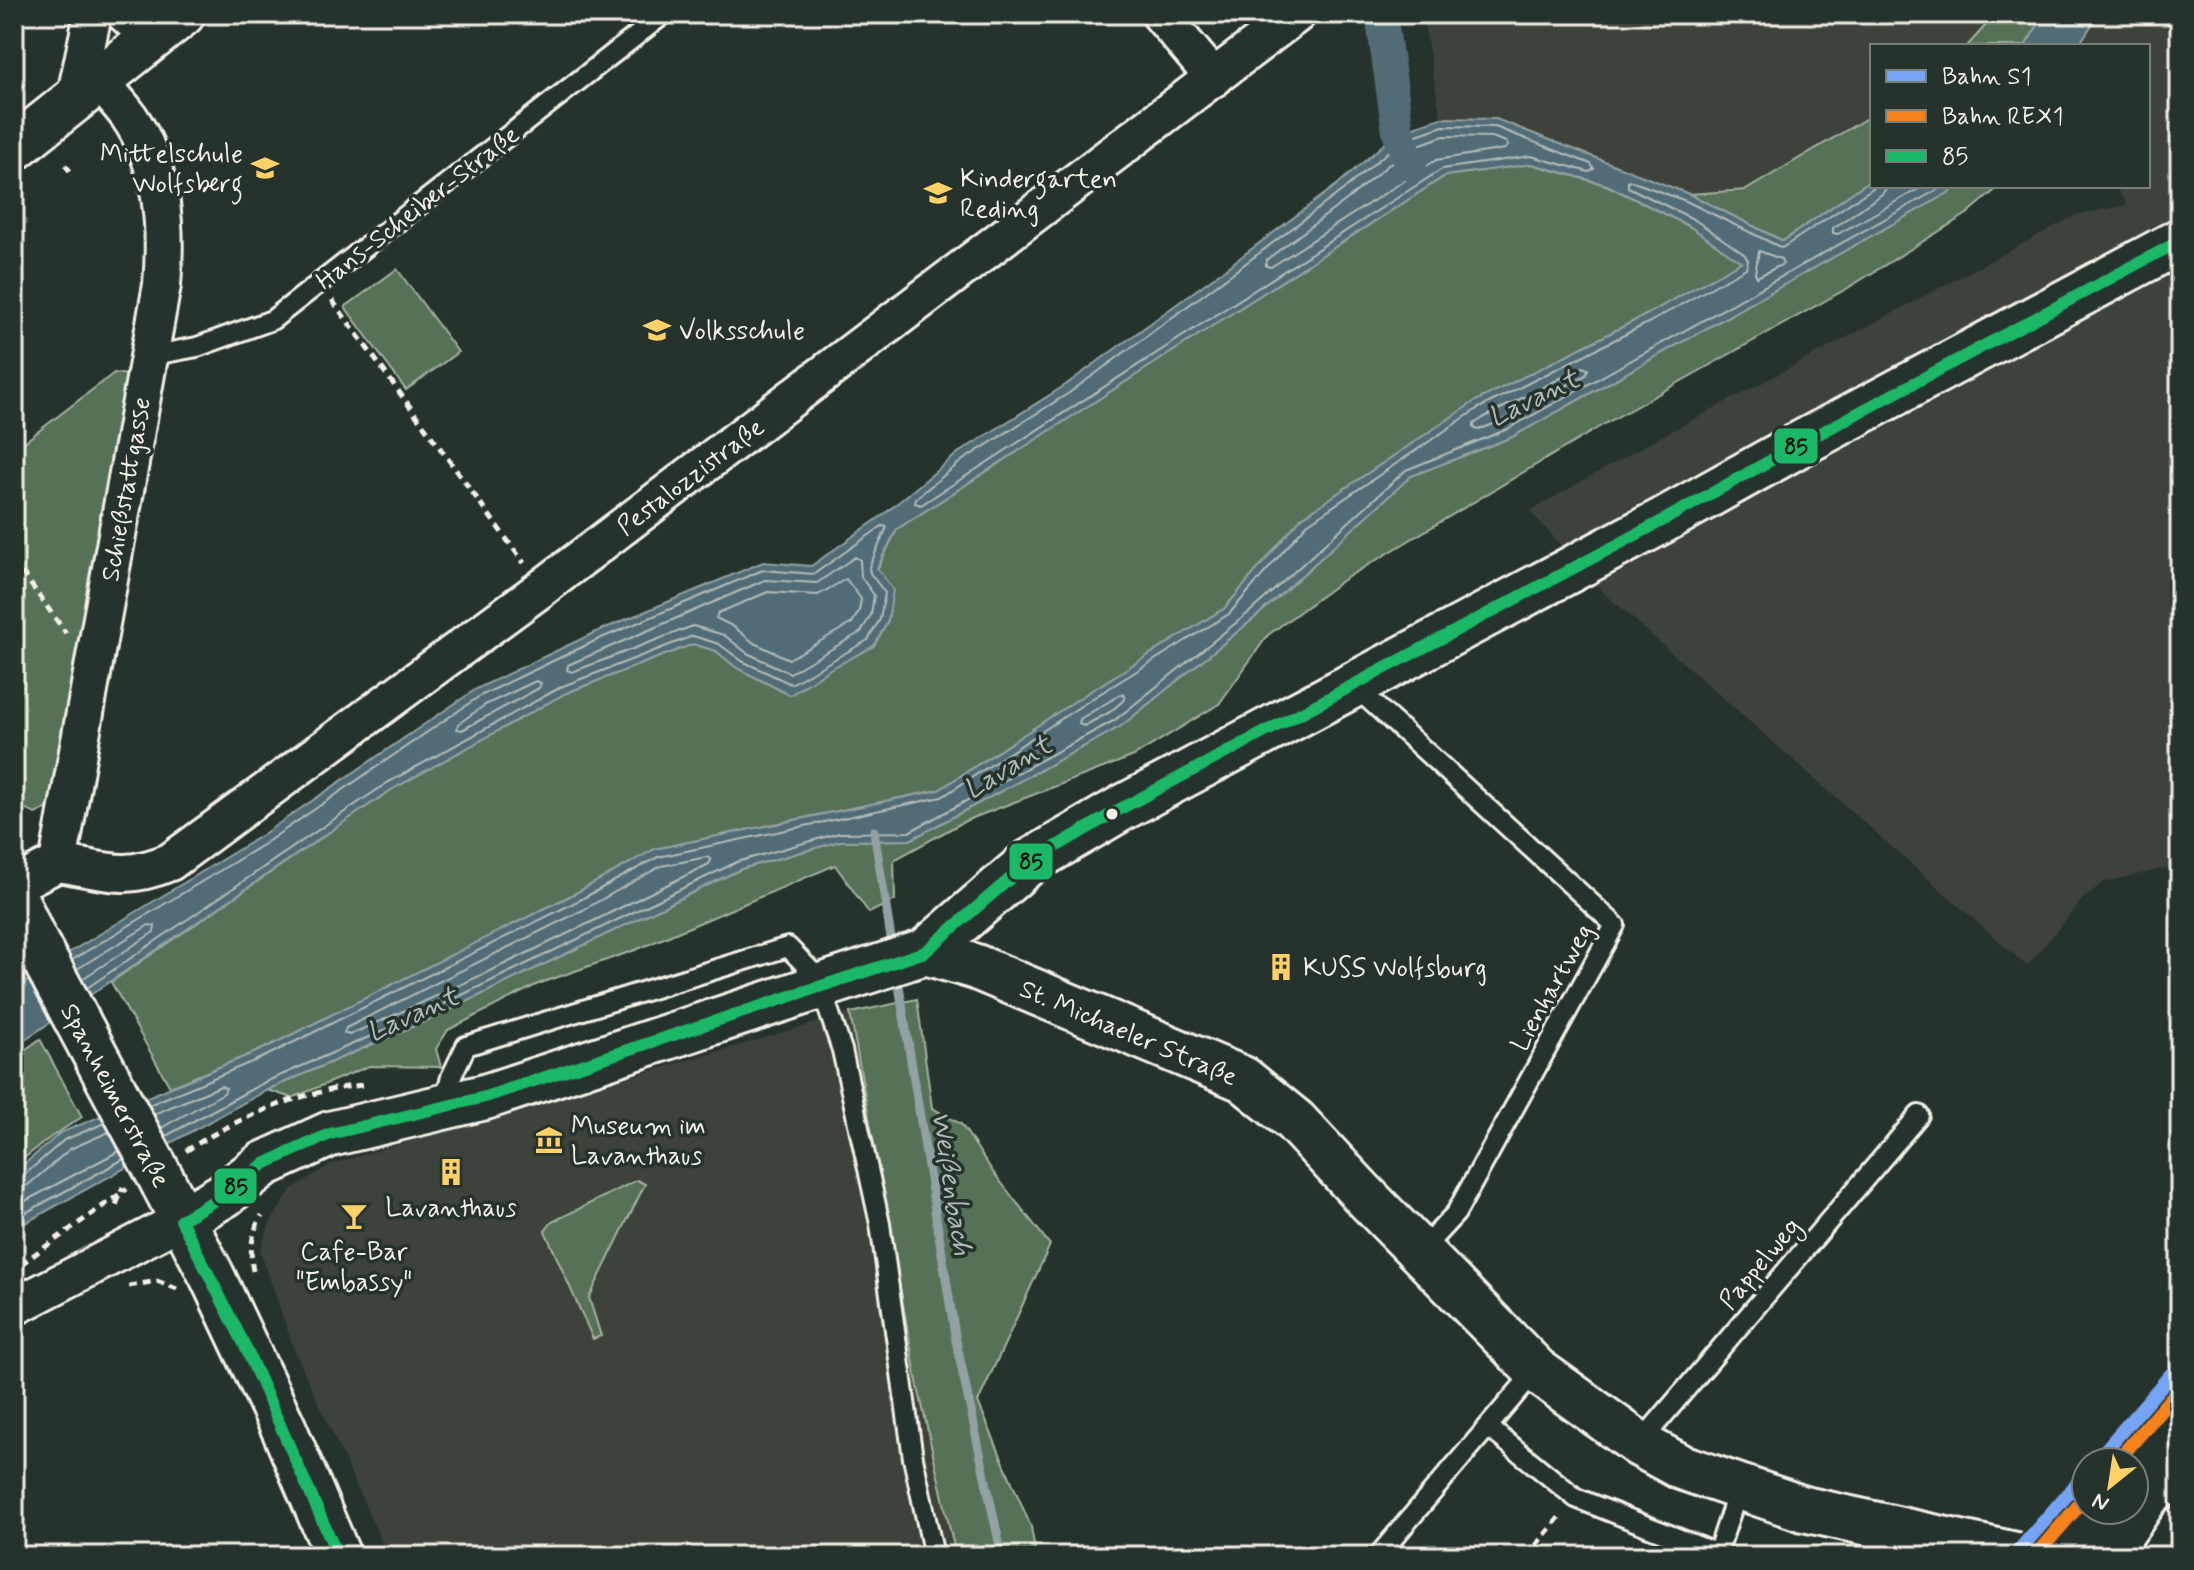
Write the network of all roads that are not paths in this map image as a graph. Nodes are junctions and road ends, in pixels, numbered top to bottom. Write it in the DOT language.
graph roads {
  1 [pos="93,14"];
  2 [pos="664,14"];
  3 [pos="1160,14"];
  4 [pos="1297,14"];
  5 [pos="153,22"];
  6 [pos="1214,78"];
  7 [pos="87,90"];
  8 [pos="14,148"];
  9 [pos="2178,245"];
  10 [pos="149,356"];
  11 [pos="1353,685"];
  12 [pos="58,863"];
  13 [pos="14,885"];
  14 [pos="22,915"];
  15 [pos="925,952"];
  16 [pos="821,988"];
  17 [pos="1919,1115"];
  18 [pos="172,1202"];
  19 [pos="1420,1252"];
  20 [pos="14,1307"];
  21 [pos="1536,1370"];
  22 [pos="1488,1427"];
  23 [pos="1639,1444"];
  24 [pos="1739,1488"];
  25 [pos="2180,1524"];
  26 [pos="1720,1555"];
  27 [pos="338,1556"];
  28 [pos="934,1556"];
  29 [pos="1378,1556"];
  30 [pos="2020,1556"];
  31 [pos="2158,1556"];
  1 -- 7 [label="street"];
  2 -- 10 [label="lane, Hans-Scheiber-Straße"];
  3 -- 6 [label="street"];
  4 -- 6 [label="street, Pestalozzistraße"];
  5 -- 7 [label="main road"];
  6 -- 12 [label="street, Pestalozzistraße"];
  7 -- 8 [label="main road"];
  7 -- 10 [label="street, Schießstattgasse"];
  9 -- 11 [label="main road"];
  10 -- 12 [label="street, Schießstattgasse"];
  11 -- 15 [label="main road"];
  11 -- 19 [label="lane, Lienhartweg"];
  12 -- 13 [label="street"];
  14 -- 18 [label="main road, Spanheimerstraße, bridge"];
  15 -- 16 [label="main road"];
  15 -- 19 [label="main road, St. Michaeler Straße"];
  16 -- 18 [label="main road"];
  16 -- 28 [label="lane"];
  17 -- 23 [label="lane, Pappelweg"];
  18 -- 20 [label="street"];
  18 -- 27 [label="main road, Spanheimerstraße"];
  19 -- 21 [label="main road, St. Michaeler Straße"];
  21 -- 22 [label="lane"];
  21 -- 23 [label="main road, St. Michaeler Straße"];
  22 -- 26 [label="lane"];
  22 -- 29 [label="lane"];
  23 -- 24 [label="main road, St. Michaeler Straße"];
  24 -- 26 [label="lane"];
  24 -- 30 [label="main road, St. Michaeler Straße"];
  25 -- 31 [label="street"];
}
